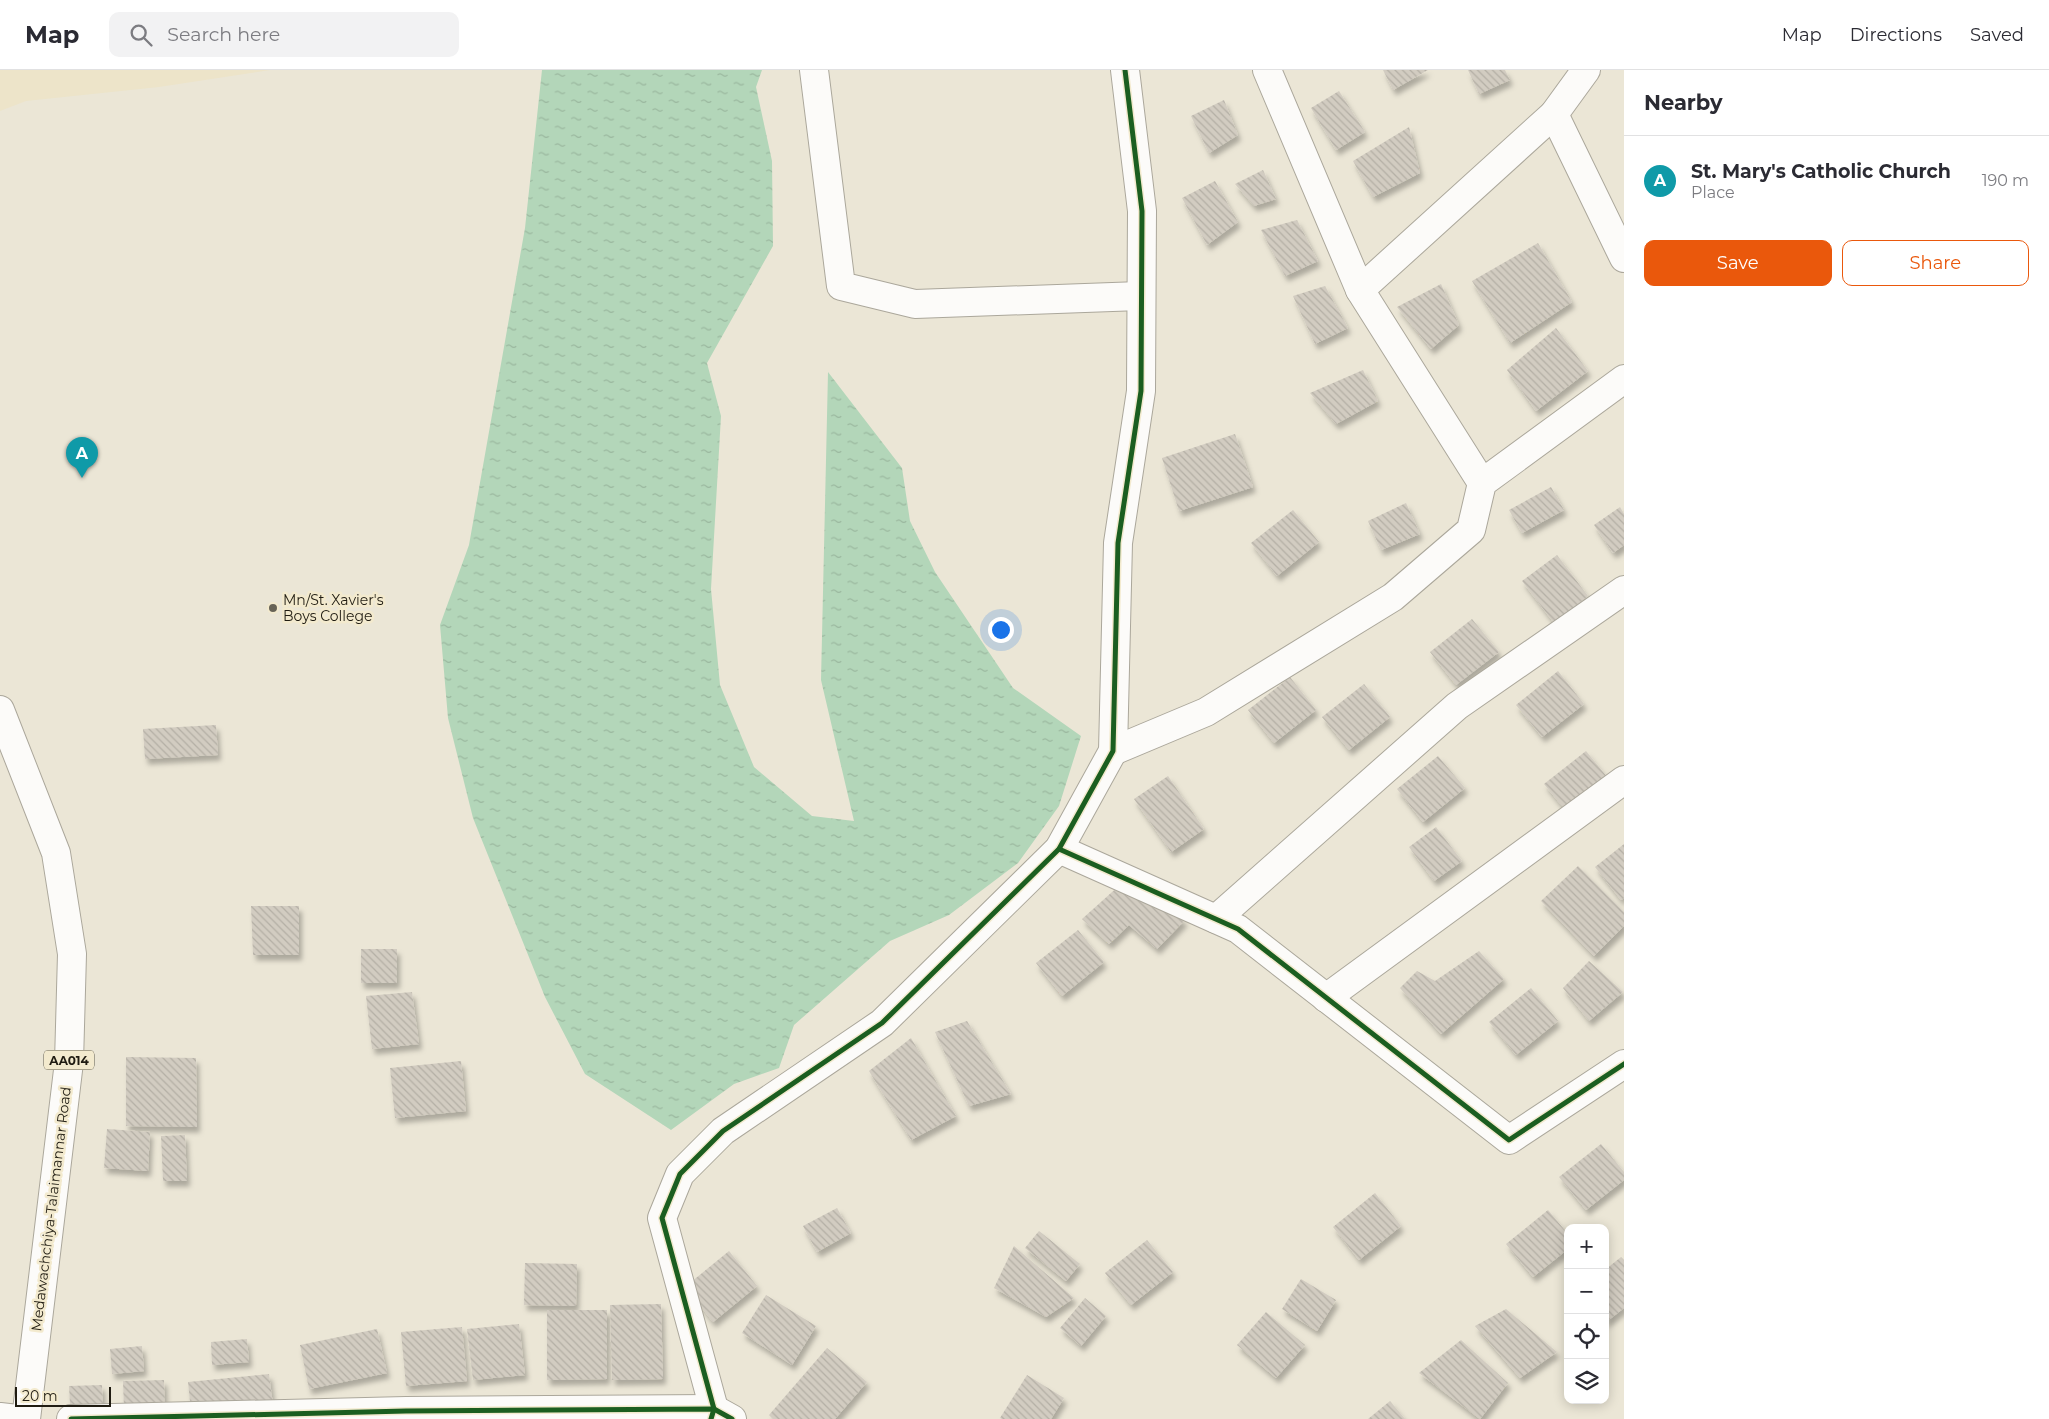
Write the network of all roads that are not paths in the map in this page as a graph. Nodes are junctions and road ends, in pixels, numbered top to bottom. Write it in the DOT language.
graph roads {
  1 [pos="814,70"];
  2 [pos="1125,70"];
  3 [pos="1268,70"];
  4 [pos="1586,70"];
  5 [pos="1554,114"];
  6 [pos="1624,258"];
  7 [pos="1360,290"];
  8 [pos="1140,296"];
  9 [pos="1622,384"];
  10 [pos="1482,482"];
  11 [pos="1624,590"];
  12 [pos="0,710"];
  13 [pos="1112,751"];
  14 [pos="1624,780"];
  15 [pos="1060,849"];
  16 [pos="1216,919"];
  17 [pos="1326,998"];
  18 [pos="1624,1064"];
  19 [pos="719,1416"];
  20 [pos="0,1417"];
  21 [pos="230,1417"];
  22 [pos="17,1419"];
  23 [pos="26,1419"];
  24 [pos="71,1419"];
  1 -- 8 [label="main road"];
  2 -- 8 [label="main road"];
  3 -- 7 [label="main road"];
  4 -- 5 [label="main road"];
  5 -- 6 [label="main road"];
  5 -- 7 [label="main road"];
  7 -- 10 [label="main road"];
  8 -- 13 [label="main road"];
  9 -- 10 [label="main road"];
  10 -- 13 [label="main road"];
  11 -- 16 [label="main road"];
  12 -- 23 [label="main road, Medawachchiya-Talaimannar Road / AA014"];
  13 -- 15 [label="main road"];
  14 -- 17 [label="main road"];
  15 -- 16 [label="main road"];
  15 -- 19 [label="main road"];
  16 -- 17 [label="main road"];
  17 -- 18 [label="main road"];
  19 -- 21 [label="main road"];
  20 -- 22 [label="main road"];
  21 -- 24 [label="main road"];
}
